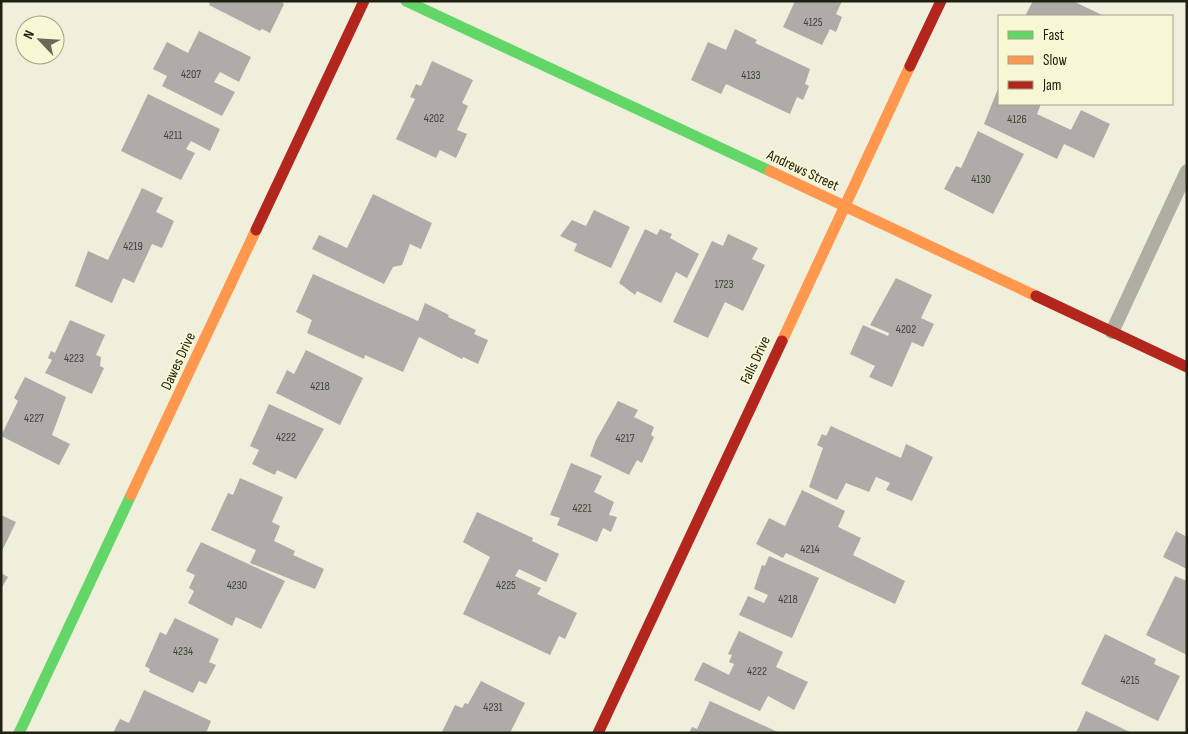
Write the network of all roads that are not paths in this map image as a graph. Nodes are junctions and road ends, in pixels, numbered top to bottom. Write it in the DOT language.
graph roads {
  1 [pos="364,1"];
  2 [pos="406,1"];
  3 [pos="941,1"];
  4 [pos="1187,171"];
  5 [pos="844,206"];
  6 [pos="1112,332"];
  7 [pos="1187,367"];
  8 [pos="19,733"];
  9 [pos="598,733"];
  1 -- 8 [label="street, Dawes Drive"];
  2 -- 5 [label="street, Andrews Street"];
  3 -- 5 [label="street, Falls Drive"];
  4 -- 6 [label="lane"];
  5 -- 6 [label="street, Andrews Street"];
  5 -- 9 [label="street, Falls Drive"];
  6 -- 7 [label="street, Andrews Street"];
}
